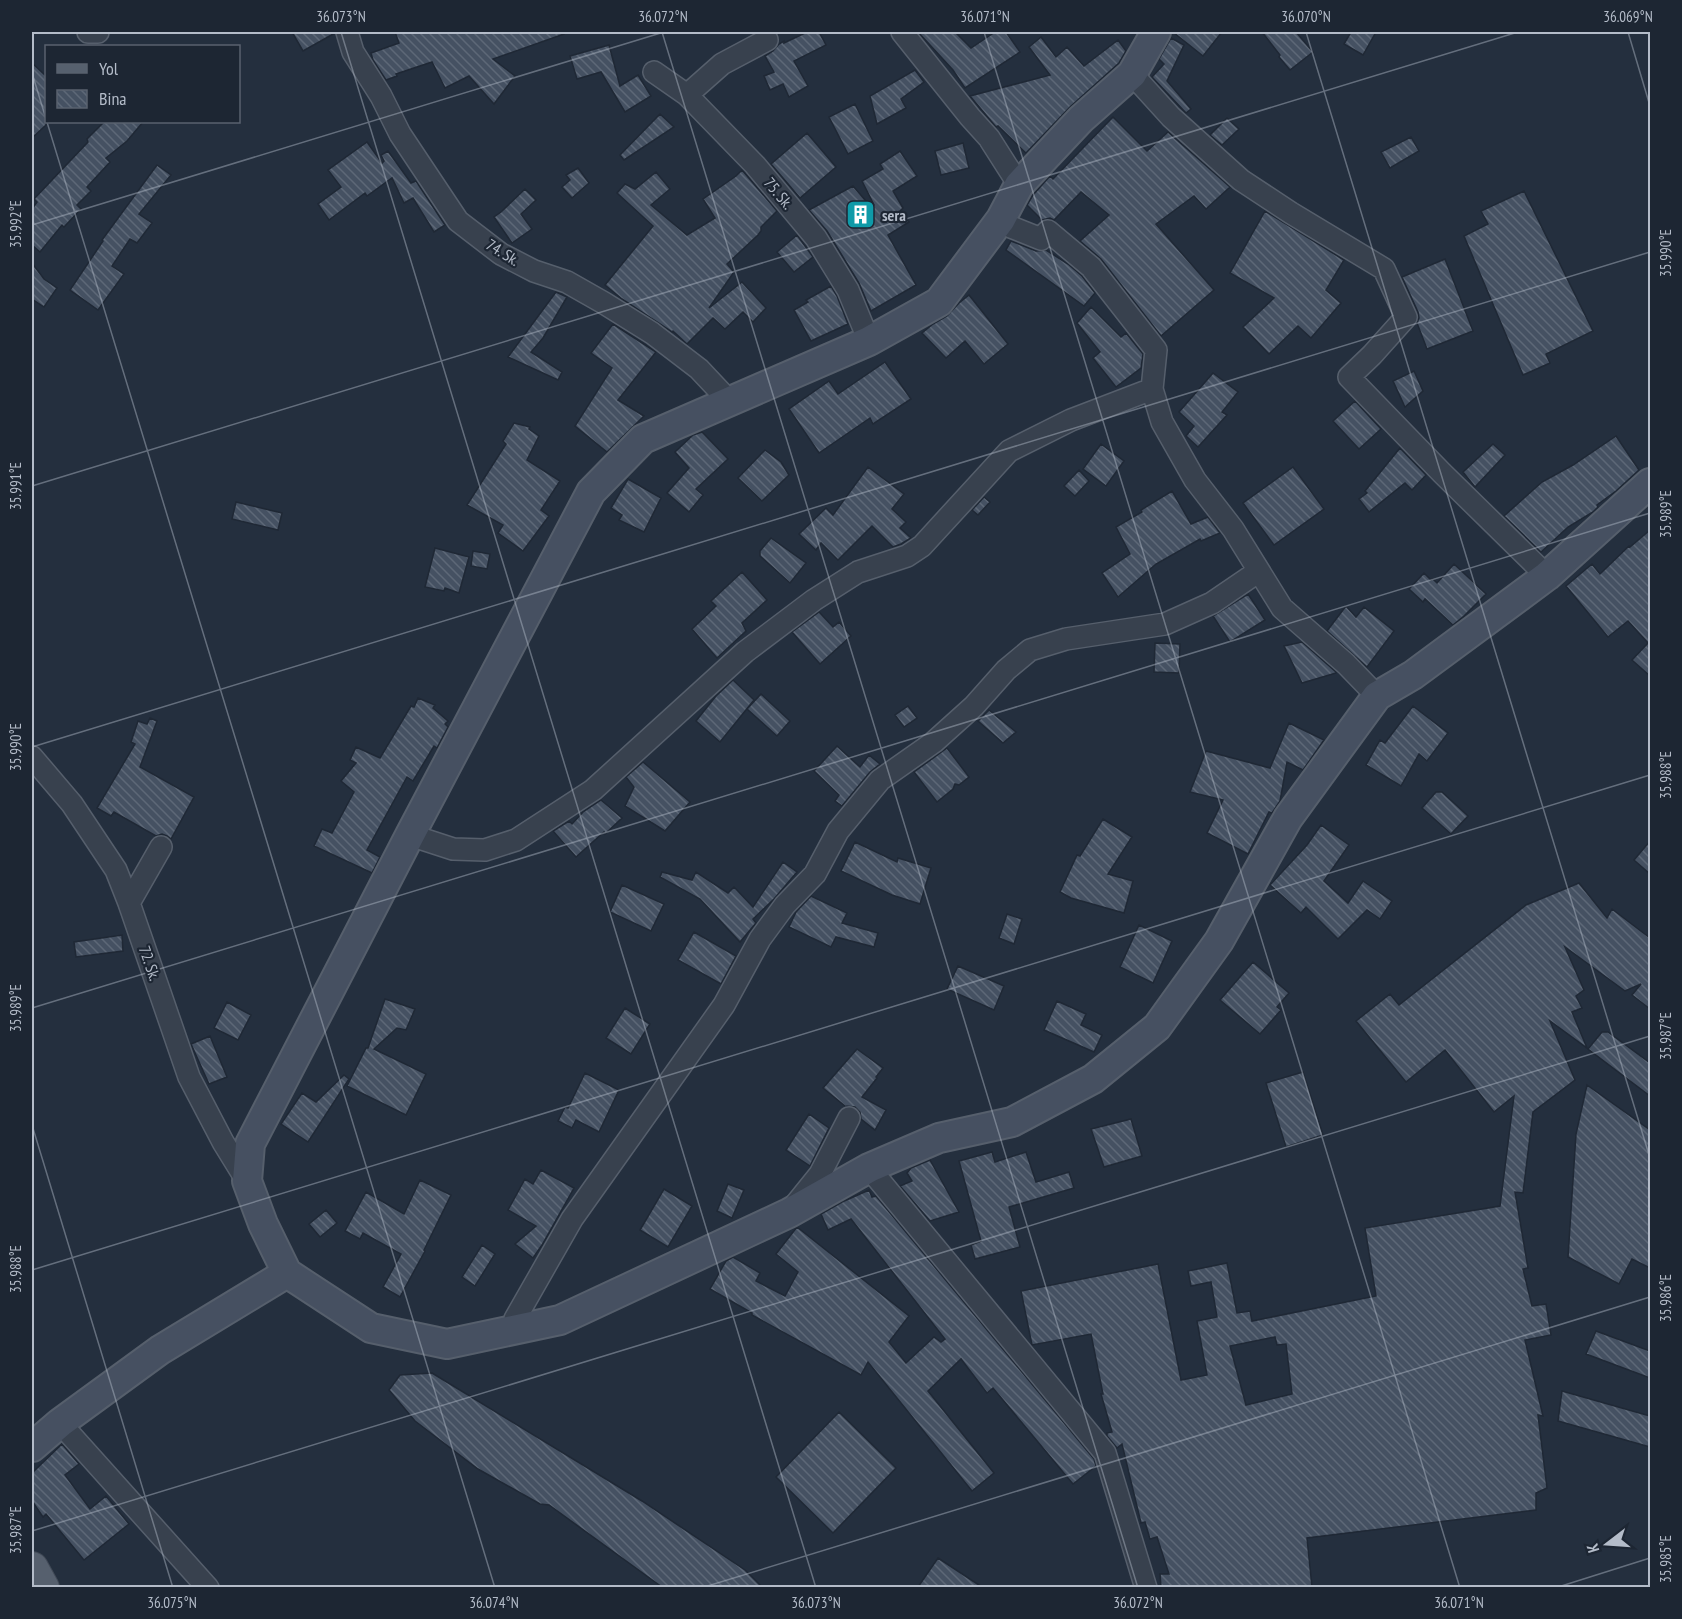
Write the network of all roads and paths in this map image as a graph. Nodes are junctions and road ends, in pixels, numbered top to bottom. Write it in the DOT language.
graph roads {
  1 [pos="88,32"];
  2 [pos="98,32"];
  3 [pos="347,32"];
  4 [pos="902,32"];
  5 [pos="1150,36"];
  6 [pos="766,40"];
  7 [pos="654,72"];
  8 [pos="1132,74"];
  9 [pos="687,95"];
  10 [pos="1019,185"];
  11 [pos="1001,219"];
  12 [pos="869,341"];
  13 [pos="1152,389"];
  14 [pos="730,402"];
  15 [pos="1650,483"];
  16 [pos="1259,571"];
  17 [pos="1547,576"];
  18 [pos="1377,696"];
  19 [pos="32,757"];
  20 [pos="410,835"];
  21 [pos="161,847"];
  22 [pos="129,903"];
  23 [pos="849,1118"];
  24 [pos="868,1168"];
  25 [pos="247,1181"];
  26 [pos="789,1213"];
  27 [pos="287,1273"];
  28 [pos="514,1329"];
  29 [pos="60,1423"];
  30 [pos="32,1447"];
  31 [pos="32,1568"];
  32 [pos="43,1587"];
  33 [pos="208,1587"];
  34 [pos="1146,1587"];
  1 -- 2 [label="street"];
  3 -- 14 [label="street, 74. Sk."];
  4 -- 10 [label="street"];
  5 -- 8 [label="street"];
  6 -- 9 [label="street"];
  7 -- 9 [label="street, 75. Sk."];
  8 -- 10 [label="street"];
  8 -- 17 [label="street"];
  9 -- 12 [label="street, 75. Sk."];
  10 -- 11 [label="street"];
  11 -- 12 [label="street"];
  11 -- 13 [label="street"];
  12 -- 14 [label="street"];
  13 -- 16 [label="street"];
  13 -- 20 [label="street"];
  14 -- 20 [label="street"];
  15 -- 17 [label="street"];
  16 -- 18 [label="street"];
  16 -- 28 [label="street"];
  17 -- 18 [label="street"];
  18 -- 24 [label="street"];
  19 -- 22 [label="street, 72. Sk."];
  20 -- 25 [label="street"];
  21 -- 22 [label="street"];
  22 -- 25 [label="street, 72. Sk."];
  23 -- 26 [label="street"];
  24 -- 26 [label="street"];
  24 -- 34 [label="street"];
  25 -- 27 [label="street"];
  26 -- 28 [label="street"];
  27 -- 28 [label="street"];
  27 -- 29 [label="street"];
  29 -- 30 [label="street"];
  29 -- 33 [label="street"];
  31 -- 32 [label="main road"];
}
